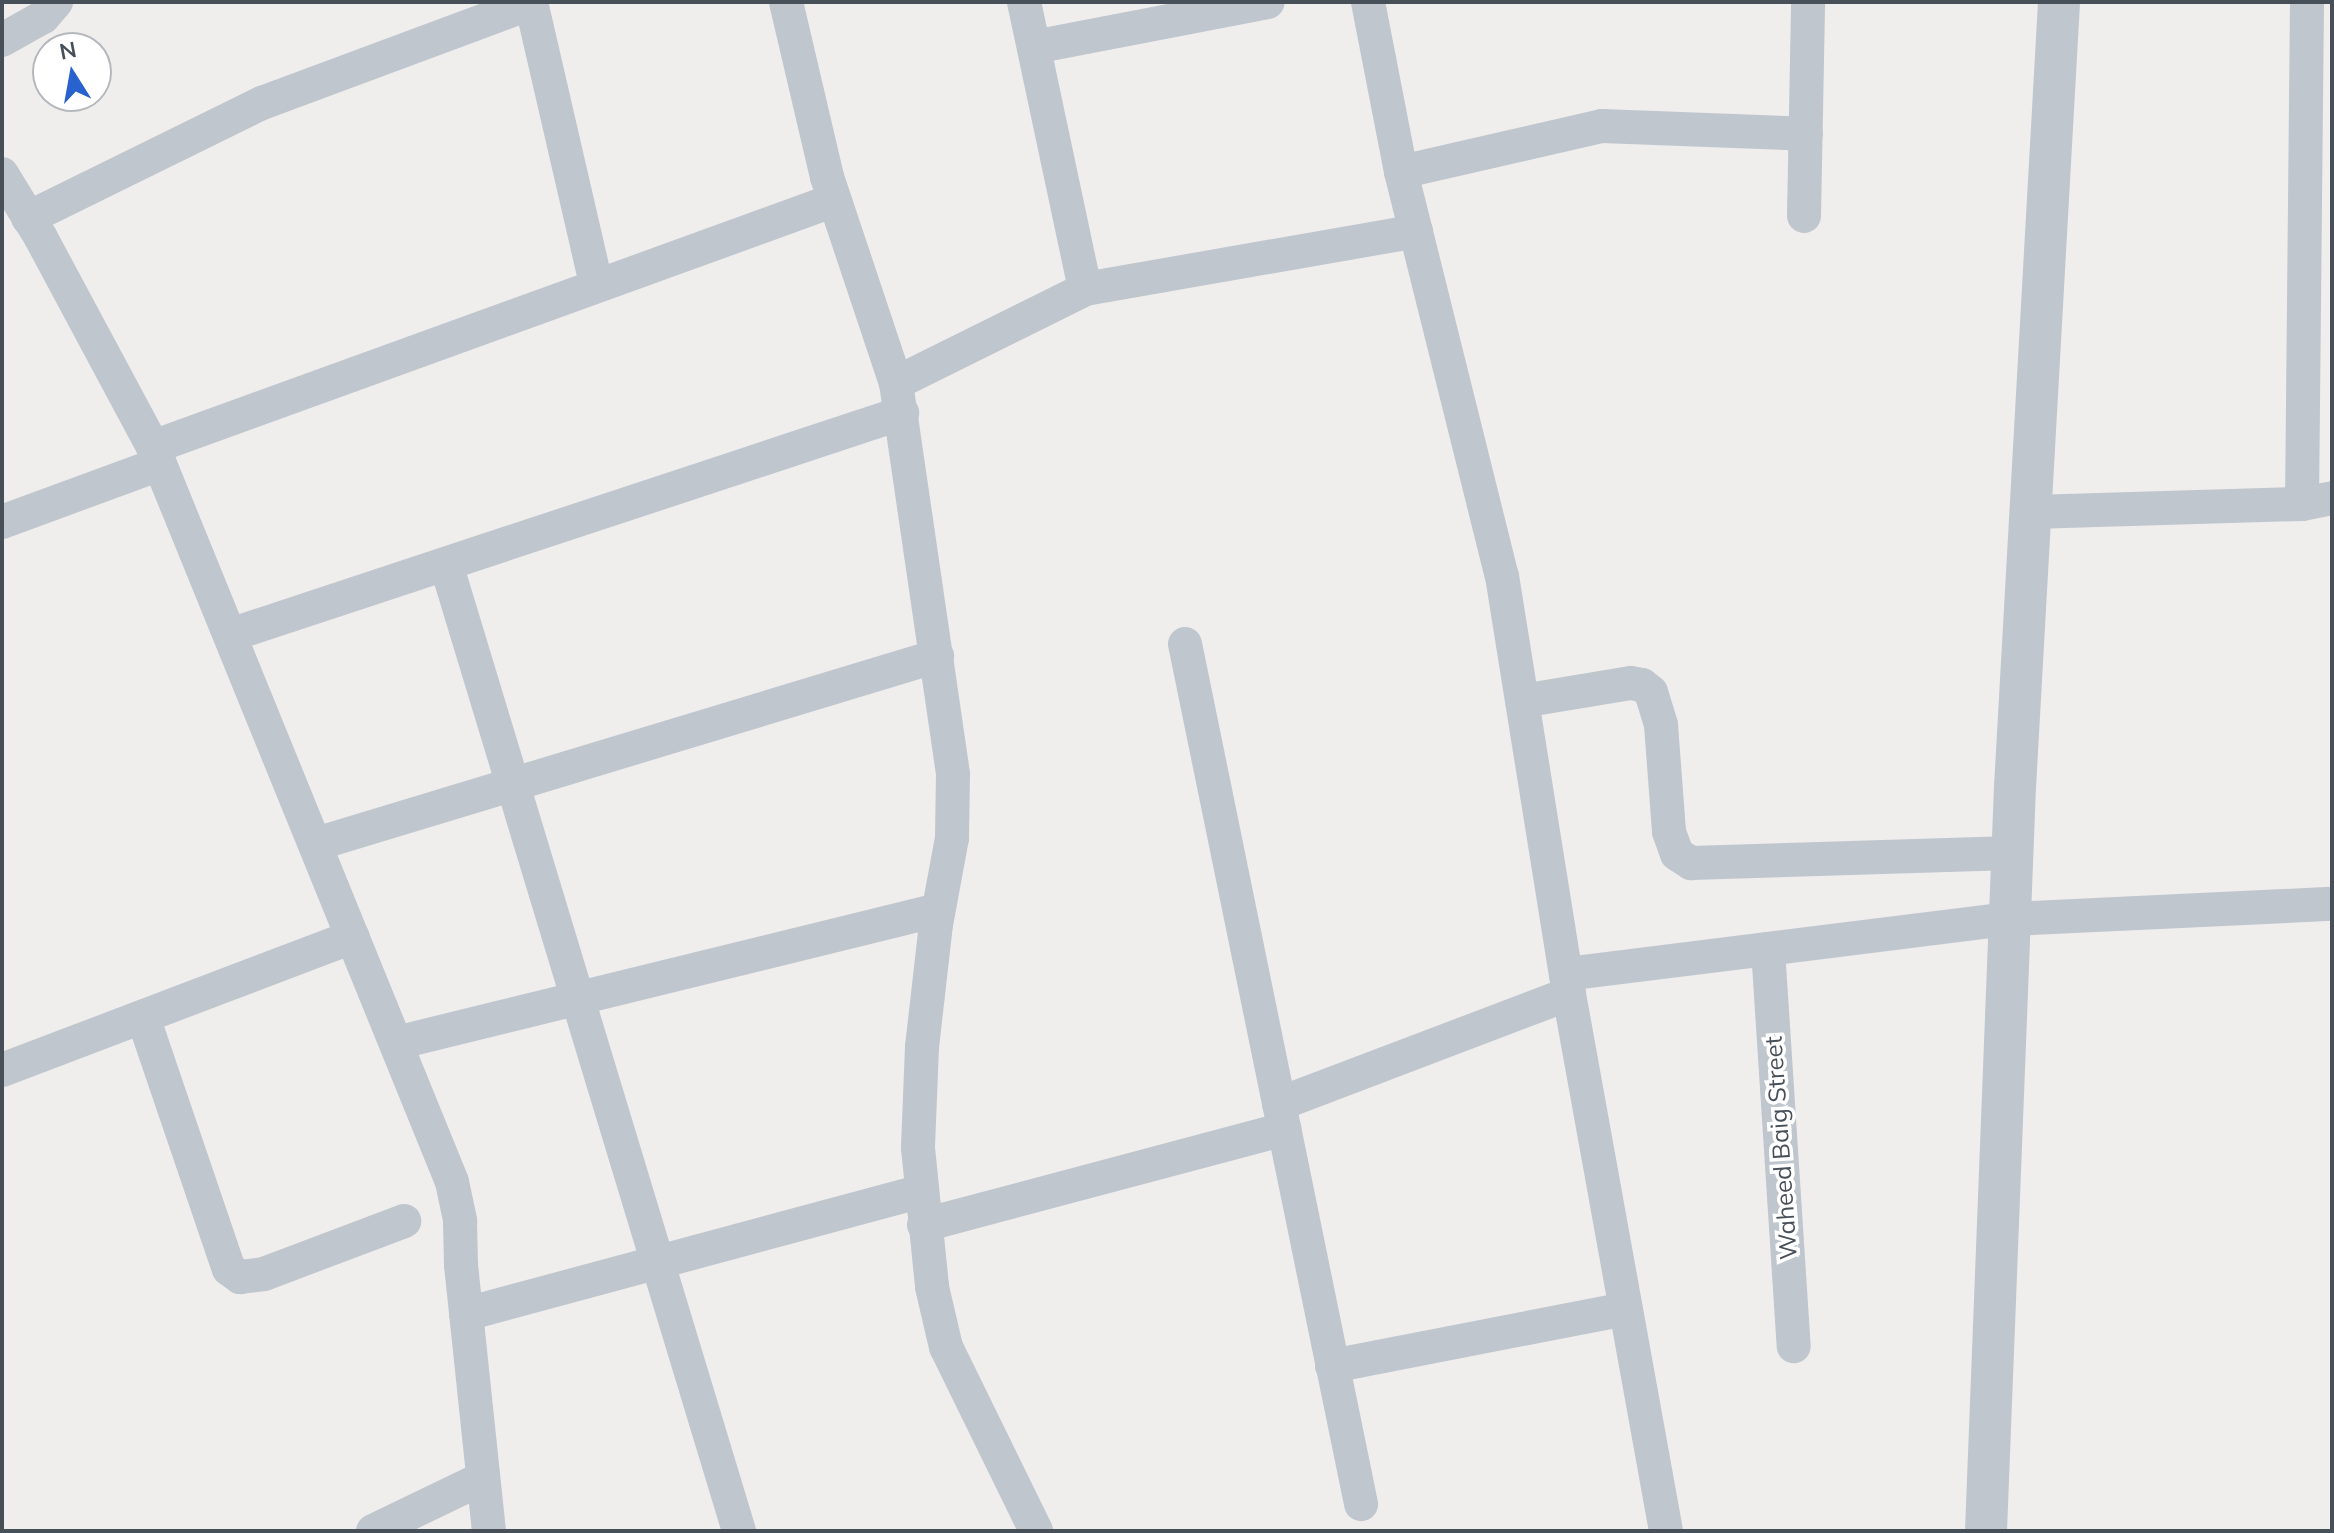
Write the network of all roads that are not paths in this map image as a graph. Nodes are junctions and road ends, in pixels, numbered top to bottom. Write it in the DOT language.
graph roads {
  1 [pos="56,2"];
  2 [pos="786,2"];
  3 [pos="1024,2"];
  4 [pos="1268,2"];
  5 [pos="1368,2"];
  6 [pos="1808,2"];
  7 [pos="2059,2"];
  8 [pos="2307,2"];
  9 [pos="531,3"];
  10 [pos="1214,7"];
  11 [pos="2,40"];
  12 [pos="1034,47"];
  13 [pos="1806,134"];
  14 [pos="1401,172"];
  15 [pos="2,174"];
  16 [pos="835,200"];
  17 [pos="1804,216"];
  18 [pos="28,218"];
  19 [pos="1416,231"];
  20 [pos="596,284"];
  21 [pos="1085,289"];
  22 [pos="899,398"];
  23 [pos="156,456"];
  24 [pos="2317,501"];
  25 [pos="2030,512"];
  26 [pos="2,522"];
  27 [pos="446,564"];
  28 [pos="230,635"];
  29 [pos="1185,644"];
  30 [pos="937,656"];
  31 [pos="1522,701"];
  32 [pos="512,785"];
  33 [pos="316,844"];
  34 [pos="2012,853"];
  35 [pos="2332,904"];
  36 [pos="938,910"];
  37 [pos="2010,919"];
  38 [pos="353,937"];
  39 [pos="1768,949"];
  40 [pos="1567,984"];
  41 [pos="578,999"];
  42 [pos="143,1017"];
  43 [pos="396,1043"];
  44 [pos="2,1070"];
  45 [pos="1282,1117"];
  46 [pos="922,1191"];
  47 [pos="404,1221"];
  48 [pos="924,1225"];
  49 [pos="657,1262"];
  50 [pos="1626,1309"];
  51 [pos="466,1314"];
  52 [pos="1794,1346"];
  53 [pos="1332,1366"];
  54 [pos="483,1478"];
  55 [pos="1361,1504"];
  56 [pos="373,1531"];
  57 [pos="489,1531"];
  58 [pos="739,1531"];
  59 [pos="1036,1531"];
  60 [pos="1666,1531"];
  61 [pos="1986,1531"];
  1 -- 11 [label="street"];
  2 -- 16 [label="street"];
  3 -- 12 [label="street"];
  4 -- 10 [label="street"];
  5 -- 14 [label="street"];
  6 -- 13 [label="street"];
  7 -- 25 [label="street"];
  8 -- 24 [label="street"];
  9 -- 18 [label="street"];
  9 -- 20 [label="street"];
  10 -- 12 [label="street"];
  12 -- 21 [label="street"];
  13 -- 14 [label="street"];
  13 -- 17 [label="street"];
  14 -- 19 [label="street"];
  15 -- 18 [label="street"];
  16 -- 20 [label="street"];
  16 -- 22 [label="street"];
  18 -- 23 [label="street"];
  19 -- 21 [label="street"];
  19 -- 31 [label="street"];
  20 -- 23 [label="street"];
  21 -- 22 [label="street"];
  22 -- 27 [label="street"];
  22 -- 30 [label="street"];
  23 -- 26 [label="street"];
  23 -- 28 [label="street"];
  24 -- 25 [label="street"];
  25 -- 34 [label="street"];
  27 -- 28 [label="street"];
  27 -- 32 [label="street"];
  28 -- 33 [label="street"];
  29 -- 45 [label="street"];
  30 -- 32 [label="street"];
  30 -- 36 [label="street"];
  31 -- 34 [label="street"];
  31 -- 40 [label="street"];
  32 -- 33 [label="street"];
  32 -- 41 [label="street"];
  33 -- 38 [label="street"];
  34 -- 37 [label="street"];
  35 -- 37 [label="street"];
  36 -- 41 [label="street"];
  36 -- 46 [label="street"];
  37 -- 39 [label="street"];
  37 -- 61 [label="street"];
  38 -- 42 [label="street"];
  38 -- 43 [label="street"];
  39 -- 40 [label="street"];
  39 -- 52 [label="street, Waheed Baig Street"];
  40 -- 45 [label="street"];
  40 -- 50 [label="street"];
  41 -- 43 [label="street"];
  41 -- 49 [label="street"];
  42 -- 44 [label="street"];
  42 -- 47 [label="street"];
  43 -- 51 [label="street"];
  45 -- 48 [label="street"];
  45 -- 53 [label="street"];
  46 -- 48 [label="street"];
  46 -- 49 [label="street"];
  48 -- 59 [label="street"];
  49 -- 51 [label="street"];
  49 -- 58 [label="street"];
  50 -- 53 [label="street"];
  50 -- 60 [label="street"];
  51 -- 54 [label="street"];
  53 -- 55 [label="street"];
  54 -- 56 [label="street"];
  54 -- 57 [label="street"];
}
